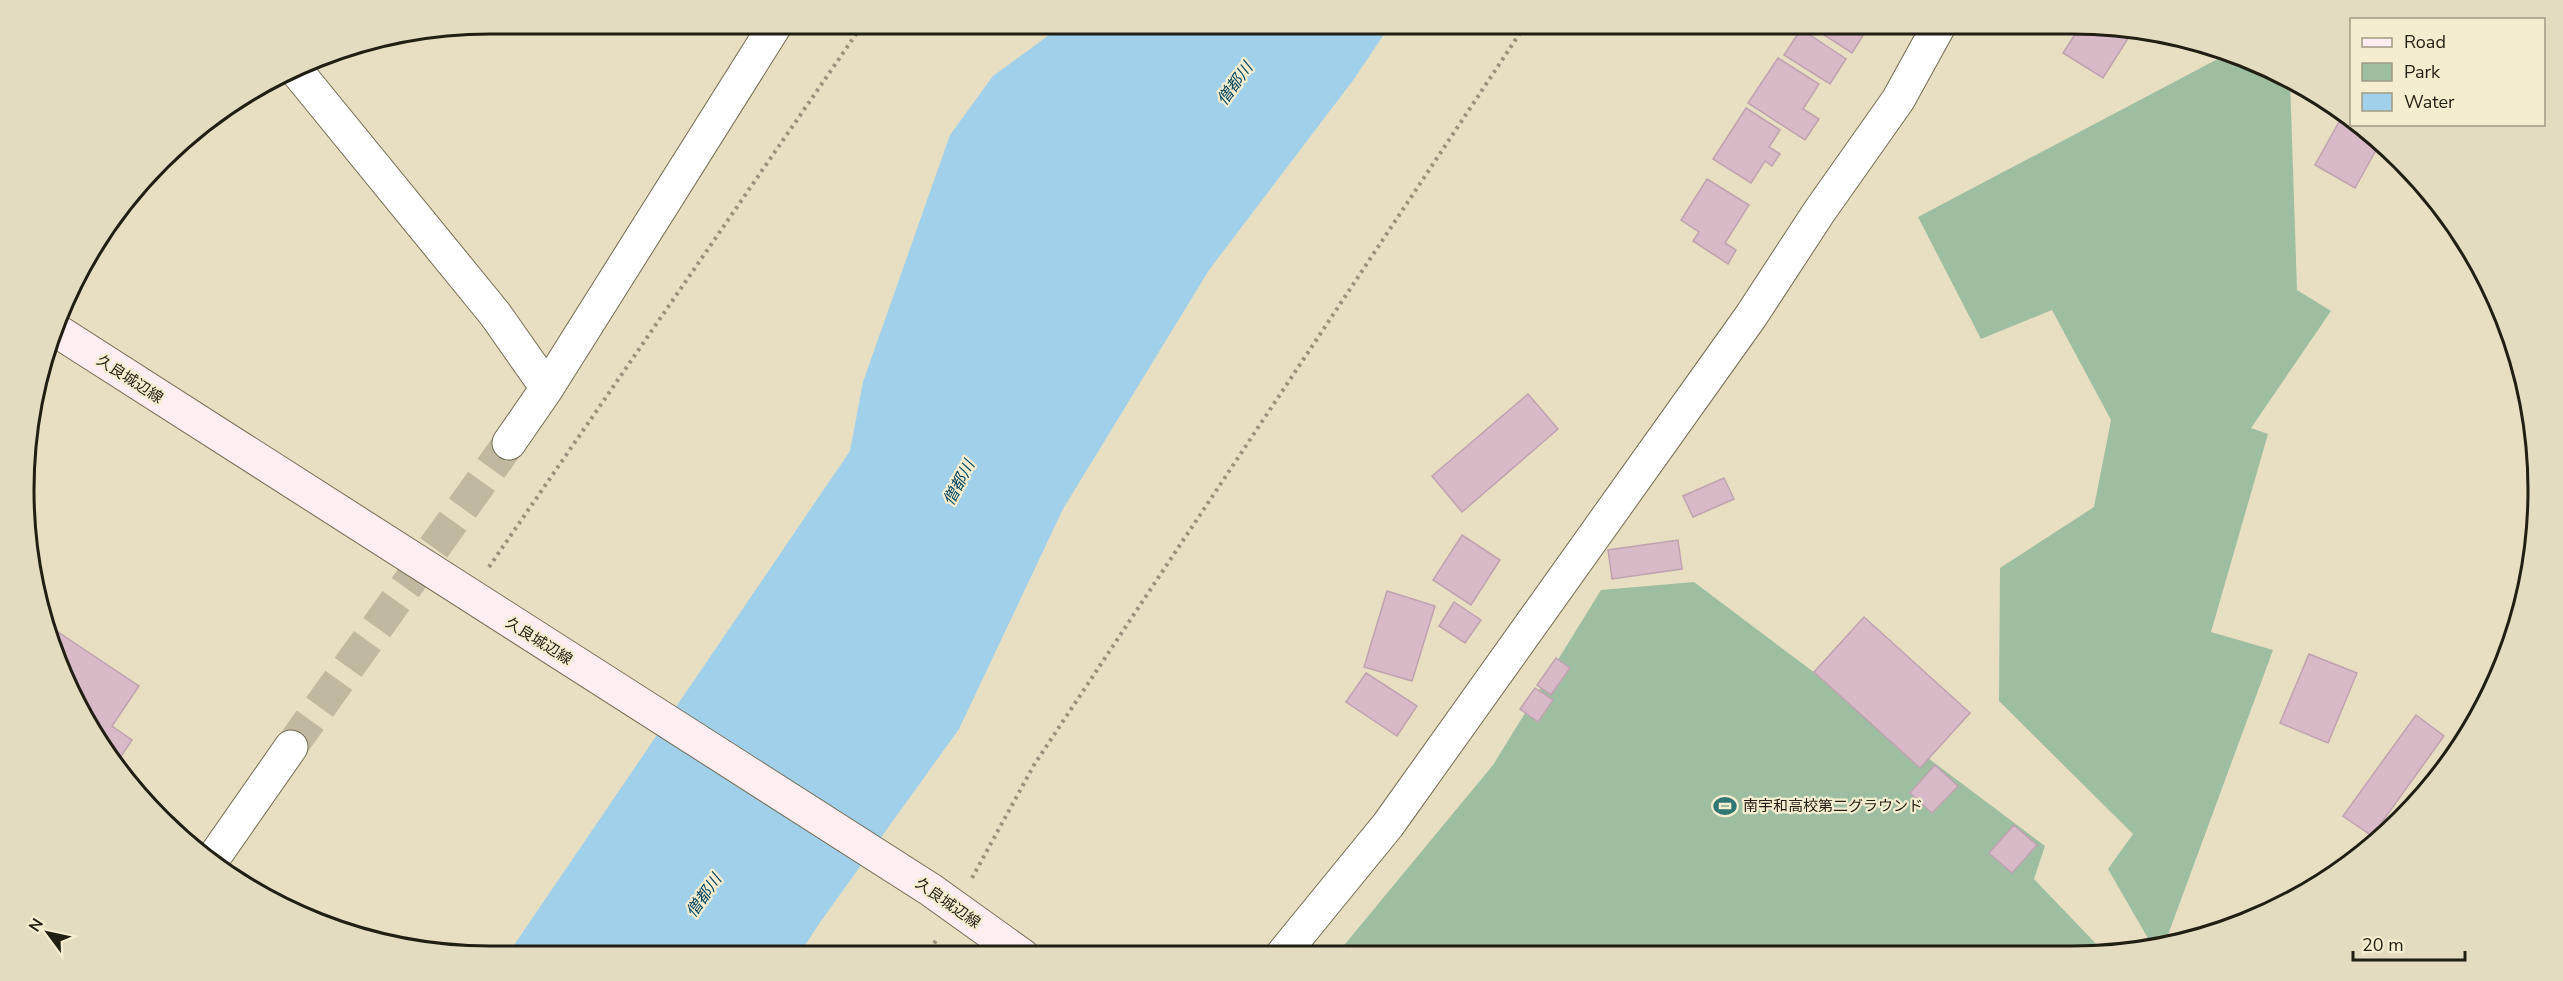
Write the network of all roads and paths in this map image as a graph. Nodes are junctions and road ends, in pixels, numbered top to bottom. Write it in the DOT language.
graph roads {
  1 [pos="770,34"];
  2 [pos="856,34"];
  3 [pos="1519,34"];
  4 [pos="1934,34"];
  5 [pos="301,76"];
  6 [pos="62,335"];
  7 [pos="547,388"];
  8 [pos="509,443"];
  9 [pos="468,596"];
  10 [pos="291,747"];
  11 [pos="216,854"];
  12 [pos="943,899"];
  13 [pos="929,946"];
  14 [pos="1009,946"];
  15 [pos="1289,946"];
  1 -- 7 [label="street"];
  2 -- 9 [label="path"];
  3 -- 12 [label="path"];
  4 -- 15 [label="street"];
  5 -- 7 [label="street"];
  6 -- 9 [label="main road, 久良城辺線"];
  7 -- 8 [label="street"];
  9 -- 12 [label="main road, 久良城辺線"];
  10 -- 11 [label="street"];
  12 -- 13 [label="path"];
  12 -- 14 [label="main road, 久良城辺線"];
}
